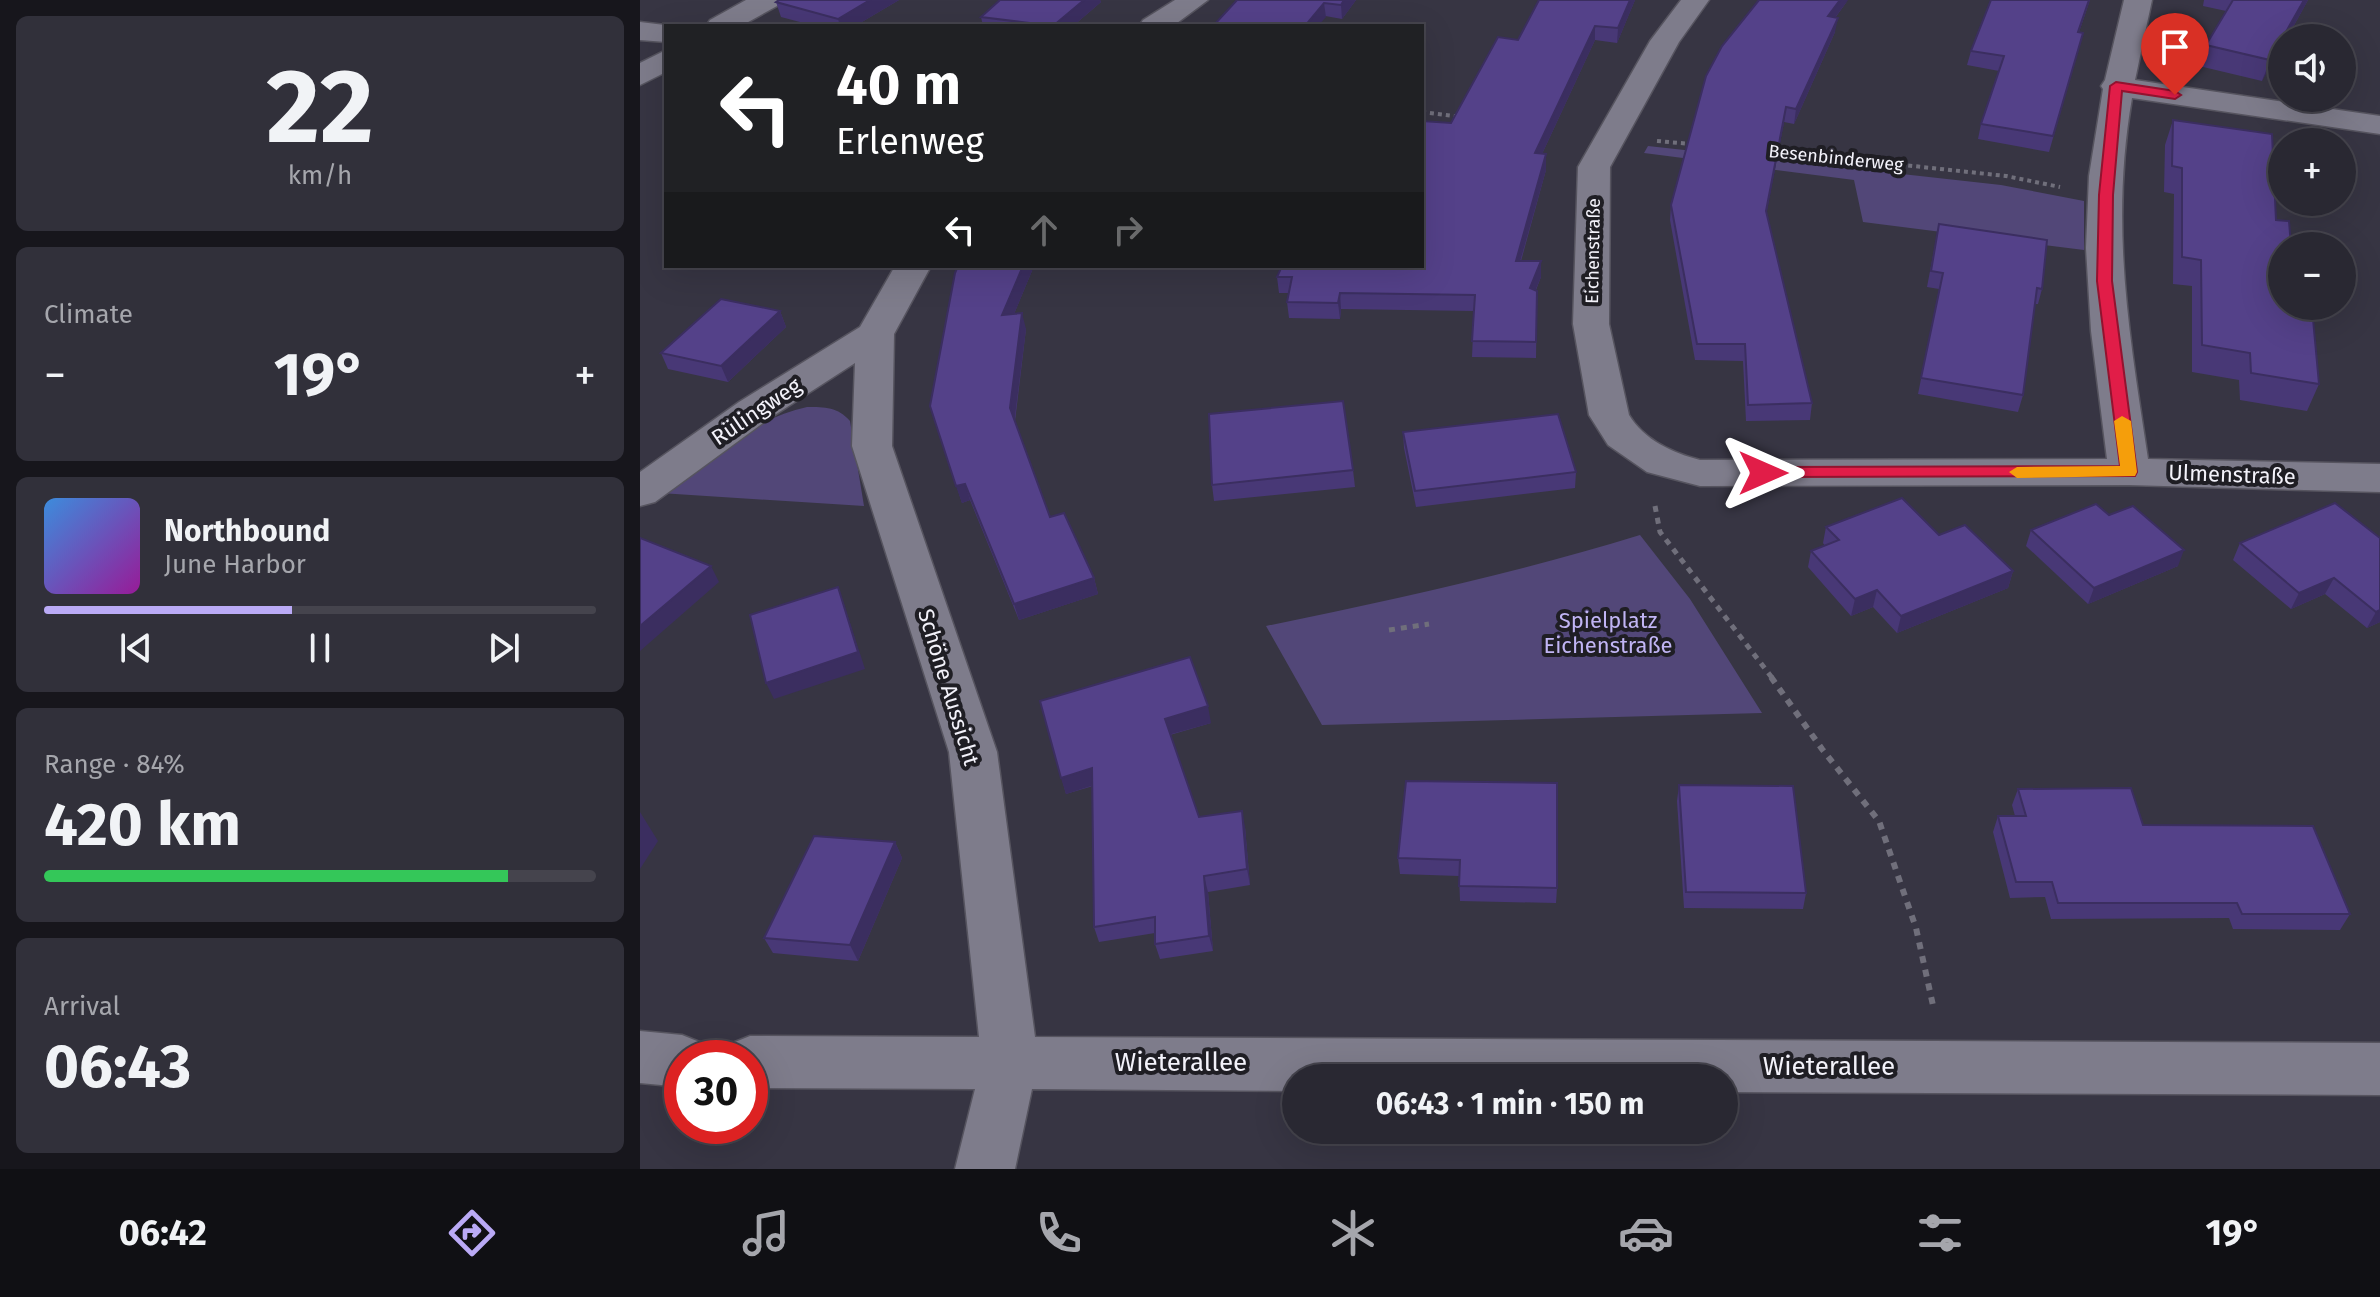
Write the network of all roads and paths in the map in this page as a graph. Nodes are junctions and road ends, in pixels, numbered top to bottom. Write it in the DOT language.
graph roads {
  1 [pos="767,0"];
  2 [pos="1194,0"];
  3 [pos="1695,0"];
  4 [pos="2138,0"];
  5 [pos="724,24"];
  6 [pos="1156,24"];
  7 [pos="640,31"];
  8 [pos="664,33"];
  9 [pos="664,60"];
  10 [pos="640,76"];
  11 [pos="2116,86"];
  12 [pos="1424,112"];
  13 [pos="1469,118"];
  14 [pos="2380,125"];
  15 [pos="1610,137"];
  16 [pos="1706,145"];
  17 [pos="1769,151"];
  18 [pos="2106,195"];
  19 [pos="912,268"];
  20 [pos="875,334"];
  21 [pos="1661,463"];
  22 [pos="2129,472"];
  23 [pos="1700,473"];
  24 [pos="2380,478"];
  25 [pos="640,492"];
  26 [pos="1429,624"];
  27 [pos="1389,630"];
  28 [pos="640,1057"];
  29 [pos="664,1059"];
  30 [pos="1010,1061"];
  31 [pos="768,1062"];
  32 [pos="1947,1067"];
  33 [pos="2380,1069"];
  34 [pos="985,1169"];
  1 -- 5 [label="street"];
  2 -- 6 [label="street"];
  3 -- 15 [label="street, Eichenstraße"];
  4 -- 11 [label="street"];
  7 -- 8 [label="street"];
  9 -- 10 [label="street"];
  11 -- 14 [label="street"];
  11 -- 18 [label="street"];
  12 -- 13 [label="path"];
  15 -- 16 [label="path"];
  15 -- 21 [label="street, Eichenstraße"];
  17 -- 18 [label="path, Besenbinderweg"];
  18 -- 22 [label="street"];
  19 -- 20 [label="street, Schöne Aussicht"];
  20 -- 25 [label="street, Rülingweg"];
  20 -- 30 [label="street, Schöne Aussicht"];
  21 -- 23 [label="street, Eichenstraße"];
  21 -- 32 [label="path"];
  22 -- 23 [label="street, Ulmenstraße"];
  22 -- 24 [label="street, Ulmenstraße"];
  26 -- 27 [label="path"];
  28 -- 29 [label="street"];
  30 -- 31 [label="street, Wieterallee"];
  30 -- 32 [label="street, Wieterallee"];
  30 -- 34 [label="street, Schöne Aussicht"];
  32 -- 33 [label="street, Wieterallee"];
}
